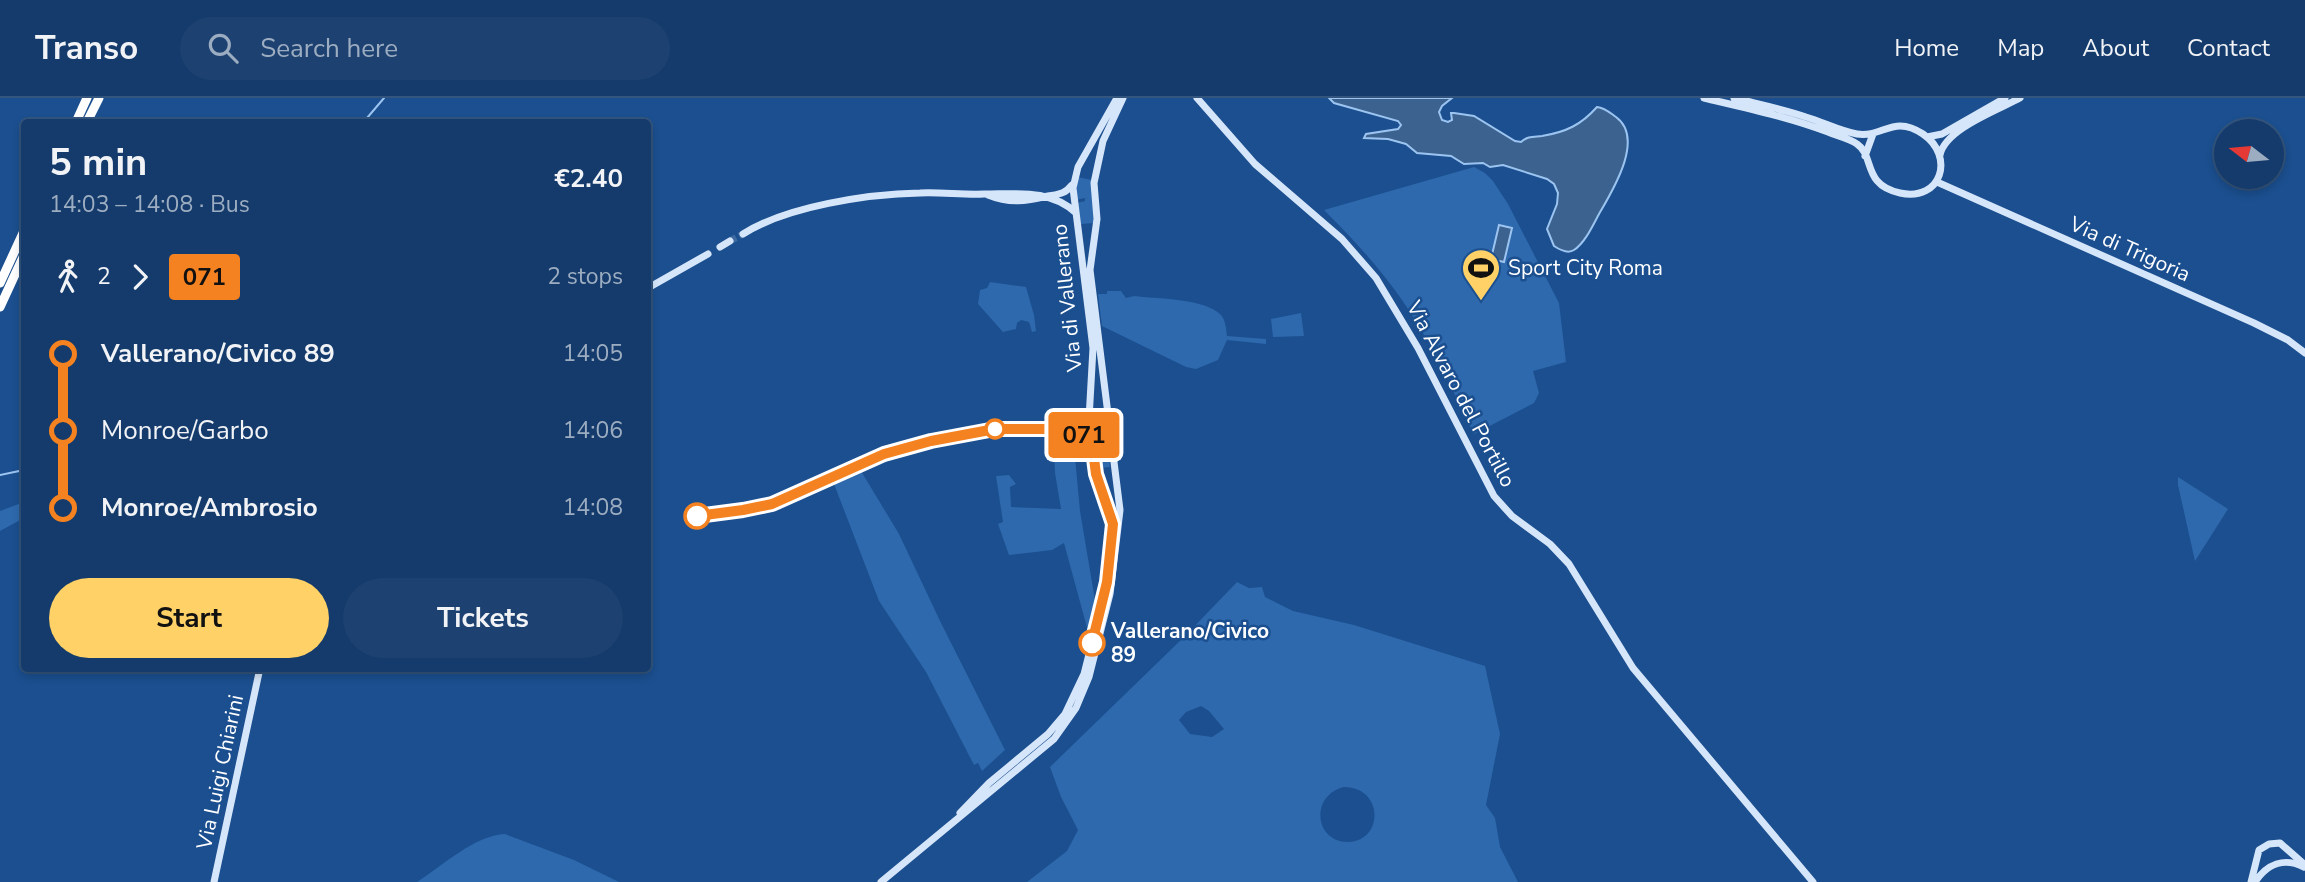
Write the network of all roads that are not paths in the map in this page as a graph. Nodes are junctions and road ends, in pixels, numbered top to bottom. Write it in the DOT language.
graph roads {
  1 [pos="87,98"];
  2 [pos="99,98"];
  3 [pos="1116,98"];
  4 [pos="1123,98"];
  5 [pos="1197,98"];
  6 [pos="1704,98"];
  7 [pos="1734,98"];
  8 [pos="2005,98"];
  9 [pos="2020,98"];
  10 [pos="77,119"];
  11 [pos="88,119"];
  12 [pos="1873,134"];
  13 [pos="1927,137"];
  14 [pos="1865,156"];
  15 [pos="1940,156"];
  16 [pos="1074,181"];
  17 [pos="1937,182"];
  18 [pos="1045,197"];
  19 [pos="1076,213"];
  20 [pos="743,234"];
  21 [pos="21,238"];
  22 [pos="730,241"];
  23 [pos="720,247"];
  24 [pos="708,254"];
  25 [pos="21,262"];
  26 [pos="0,283"];
  27 [pos="651,286"];
  28 [pos="0,307"];
  29 [pos="2305,353"];
  30 [pos="259,672"];
  31 [pos="950,824"];
  32 [pos="2305,866"];
  33 [pos="214,882"];
  34 [pos="881,882"];
  35 [pos="1812,882"];
  36 [pos="2253,882"];
  1 -- 10 [label="highway"];
  2 -- 11 [label="highway"];
  3 -- 16 [label="street, Via di Vallerano"];
  4 -- 31 [label="street, Via di Vallerano"];
  5 -- 35 [label="street, Via Alvaro del Portillo"];
  6 -- 14 [label="street"];
  7 -- 12 [label="street"];
  8 -- 13 [label="street"];
  9 -- 15 [label="street"];
  12 -- 13 [label="street"];
  12 -- 14 [label="street"];
  13 -- 15 [label="street"];
  14 -- 17 [label="street"];
  15 -- 17 [label="street"];
  16 -- 18 [label="street"];
  16 -- 19 [label="street, Via di Vallerano"];
  17 -- 29 [label="street, Via di Trigoria"];
  18 -- 19 [label="street"];
  18 -- 20 [label="street"];
  19 -- 31 [label="street, Via di Vallerano"];
  21 -- 26 [label="highway"];
  22 -- 23 [label="street"];
  24 -- 27 [label="street"];
  25 -- 28 [label="highway"];
  30 -- 33 [label="street, Via Luigi Chiarini"];
  31 -- 34 [label="street, Via di Vallerano"];
  32 -- 36 [label="street"];
  32 -- 36 [label="street"];
}
